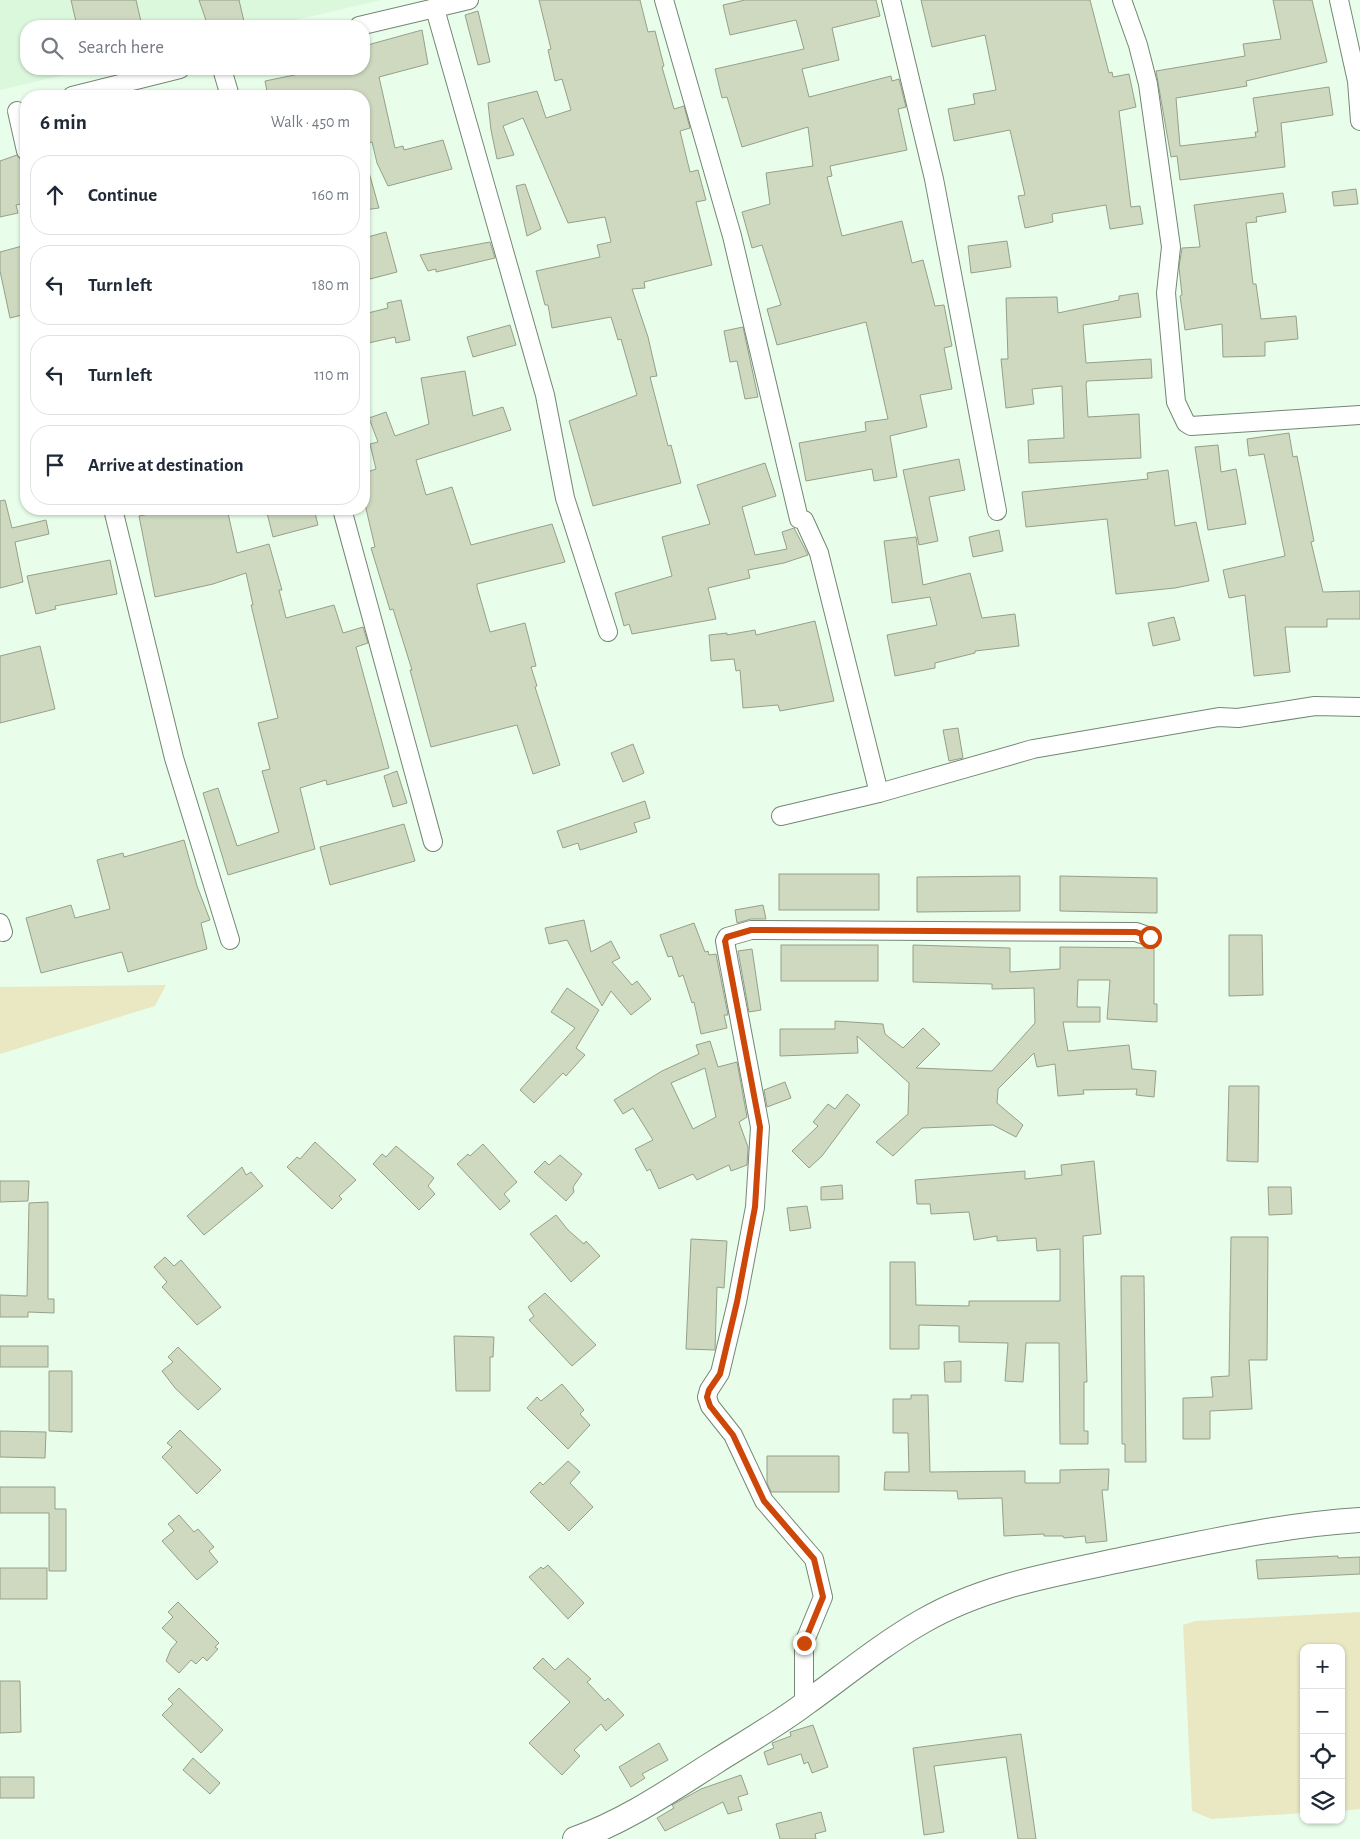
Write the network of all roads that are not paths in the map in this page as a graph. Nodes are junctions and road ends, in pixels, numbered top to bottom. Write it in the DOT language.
graph roads {
  1 [pos="469,0"];
  2 [pos="664,0"];
  3 [pos="892,0"];
  4 [pos="1122,0"];
  5 [pos="1339,0"];
  6 [pos="435,9"];
  7 [pos="370,24"];
  8 [pos="156,75"];
  9 [pos="224,75"];
  10 [pos="96,90"];
  11 [pos="228,90"];
  12 [pos="14,111"];
  13 [pos="1360,121"];
  14 [pos="20,130"];
  15 [pos="1360,415"];
  16 [pos="997,511"];
  17 [pos="114,515"];
  18 [pos="344,515"];
  19 [pos="608,632"];
  20 [pos="1360,707"];
  21 [pos="879,794"];
  22 [pos="781,816"];
  23 [pos="433,842"];
  24 [pos="1150,937"];
  25 [pos="230,940"];
  26 [pos="1360,1520"];
  27 [pos="804,1705"];
  28 [pos="575,1839"];
  1 -- 6 [label="street"];
  2 -- 21 [label="street"];
  3 -- 16 [label="street"];
  4 -- 15 [label="street"];
  5 -- 13 [label="street"];
  6 -- 7 [label="street"];
  6 -- 19 [label="street"];
  8 -- 10 [label="street"];
  9 -- 11 [label="street"];
  12 -- 14 [label="street"];
  17 -- 25 [label="street"];
  18 -- 23 [label="street"];
  20 -- 21 [label="street"];
  21 -- 22 [label="street"];
  24 -- 27 [label="street"];
  26 -- 27 [label="main road"];
  27 -- 28 [label="main road"];
}
